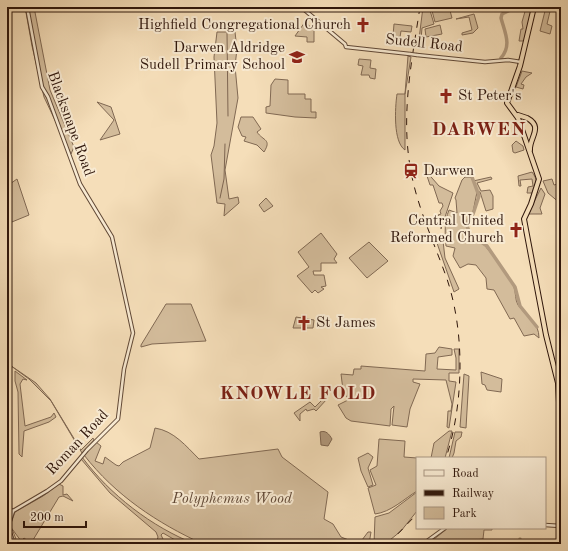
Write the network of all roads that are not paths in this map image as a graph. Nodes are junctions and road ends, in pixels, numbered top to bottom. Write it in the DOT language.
graph roads {
  1 [pos="27,7"];
  2 [pos="301,7"];
  3 [pos="534,7"];
  4 [pos="521,62"];
  5 [pos="514,112"];
  6 [pos="524,117"];
  7 [pos="520,123"];
  8 [pos="530,152"];
  9 [pos="113,240"];
  10 [pos="561,440"];
  11 [pos="7,509"];
  12 [pos="13,511"];
  13 [pos="546,525"];
  14 [pos="561,526"];
  15 [pos="444,529"];
  16 [pos="14,544"];
  17 [pos="423,544"];
  1 -- 9 [label="street, Blacksnape Road"];
  2 -- 4 [label="street, Sudell Road, bridge"];
  3 -- 4 [label="highway"];
  4 -- 5 [label="highway"];
  5 -- 6 [label="highway"];
  5 -- 7 [label="highway"];
  6 -- 7 [label="highway"];
  6 -- 8 [label="highway"];
  7 -- 8 [label="highway"];
  8 -- 10 [label="highway"];
  9 -- 12 [label="street, Roman Road"];
  11 -- 12 [label="street"];
  12 -- 16 [label="street"];
  13 -- 14 [label="street"];
  15 -- 17 [label="street"];
}
